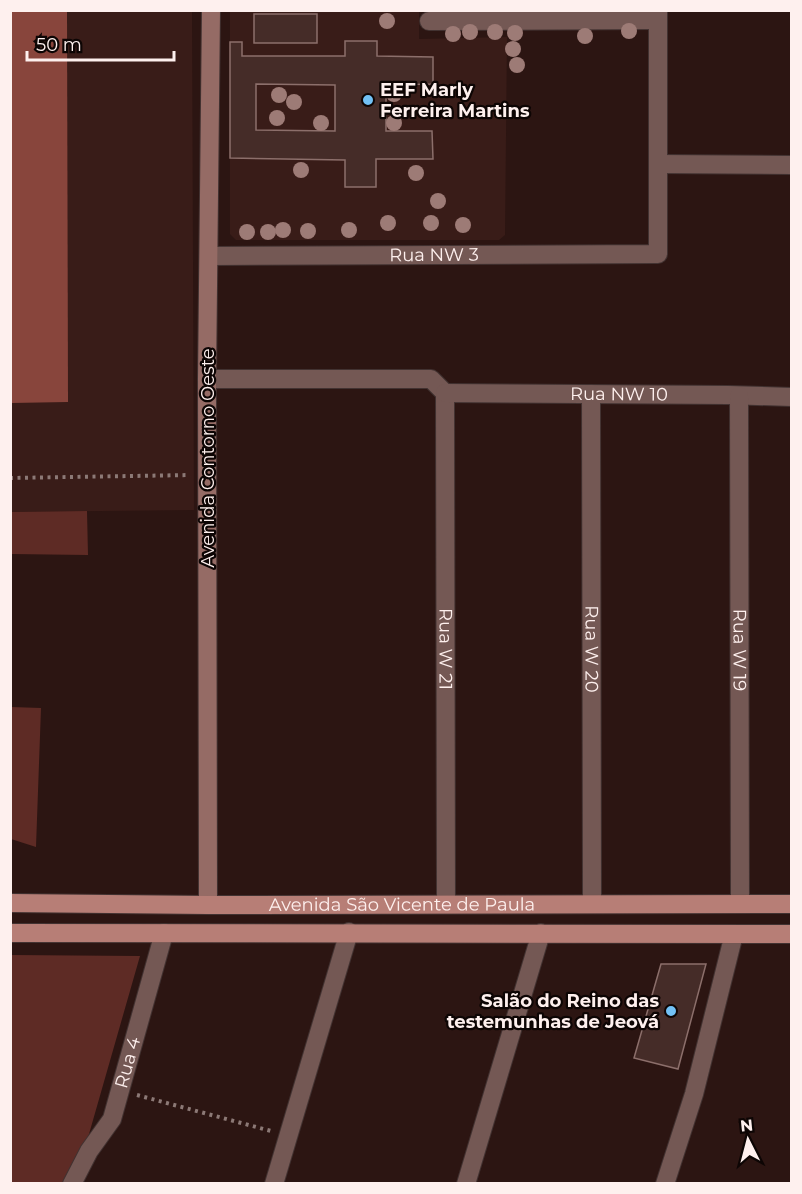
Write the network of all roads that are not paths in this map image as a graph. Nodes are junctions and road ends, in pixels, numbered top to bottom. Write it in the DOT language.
graph roads {
  1 [pos="211,10"];
  2 [pos="658,15"];
  3 [pos="429,21"];
  4 [pos="658,164"];
  5 [pos="792,165"];
  6 [pos="210,256"];
  7 [pos="207,379"];
  8 [pos="445,393"];
  9 [pos="591,394"];
  10 [pos="739,396"];
  11 [pos="792,397"];
  12 [pos="10,903"];
  13 [pos="446,904"];
  14 [pos="592,904"];
  15 [pos="740,904"];
  16 [pos="792,904"];
  17 [pos="208,905"];
  18 [pos="349,932"];
  19 [pos="10,933"];
  20 [pos="164,933"];
  21 [pos="541,933"];
  22 [pos="734,934"];
  23 [pos="792,934"];
  24 [pos="72,1184"];
  25 [pos="274,1184"];
  26 [pos="466,1184"];
  27 [pos="666,1184"];
  1 -- 6 [label="street, Avenida Contorno Oeste"];
  2 -- 3 [label="street"];
  2 -- 4 [label="street"];
  4 -- 5 [label="street"];
  4 -- 6 [label="street, Rua NW 3"];
  6 -- 7 [label="street, Avenida Contorno Oeste"];
  7 -- 8 [label="street"];
  7 -- 17 [label="street, Avenida Contorno Oeste"];
  8 -- 9 [label="street, Rua NW 10"];
  8 -- 13 [label="street, Rua W 21"];
  9 -- 10 [label="street, Rua NW 10"];
  9 -- 14 [label="street, Rua W 20"];
  10 -- 11 [label="street, Rua NW 10"];
  10 -- 15 [label="street, Rua W 19"];
  12 -- 17 [label="main road, Avenida São Vicente de Paula"];
  13 -- 14 [label="main road, Avenida São Vicente de Paula"];
  13 -- 17 [label="main road, Avenida São Vicente de Paula"];
  14 -- 15 [label="main road, Avenida São Vicente de Paula"];
  15 -- 16 [label="main road, Avenida São Vicente de Paula"];
  18 -- 20 [label="main road, Avenida São Vicente de Paula"];
  18 -- 21 [label="main road, Avenida São Vicente de Paula"];
  18 -- 25 [label="street"];
  19 -- 20 [label="main road, Avenida São Vicente de Paula"];
  20 -- 24 [label="street, Rua 4"];
  21 -- 22 [label="main road, Avenida São Vicente de Paula"];
  21 -- 26 [label="street"];
  22 -- 23 [label="main road, Avenida São Vicente de Paula"];
  22 -- 27 [label="street"];
}
